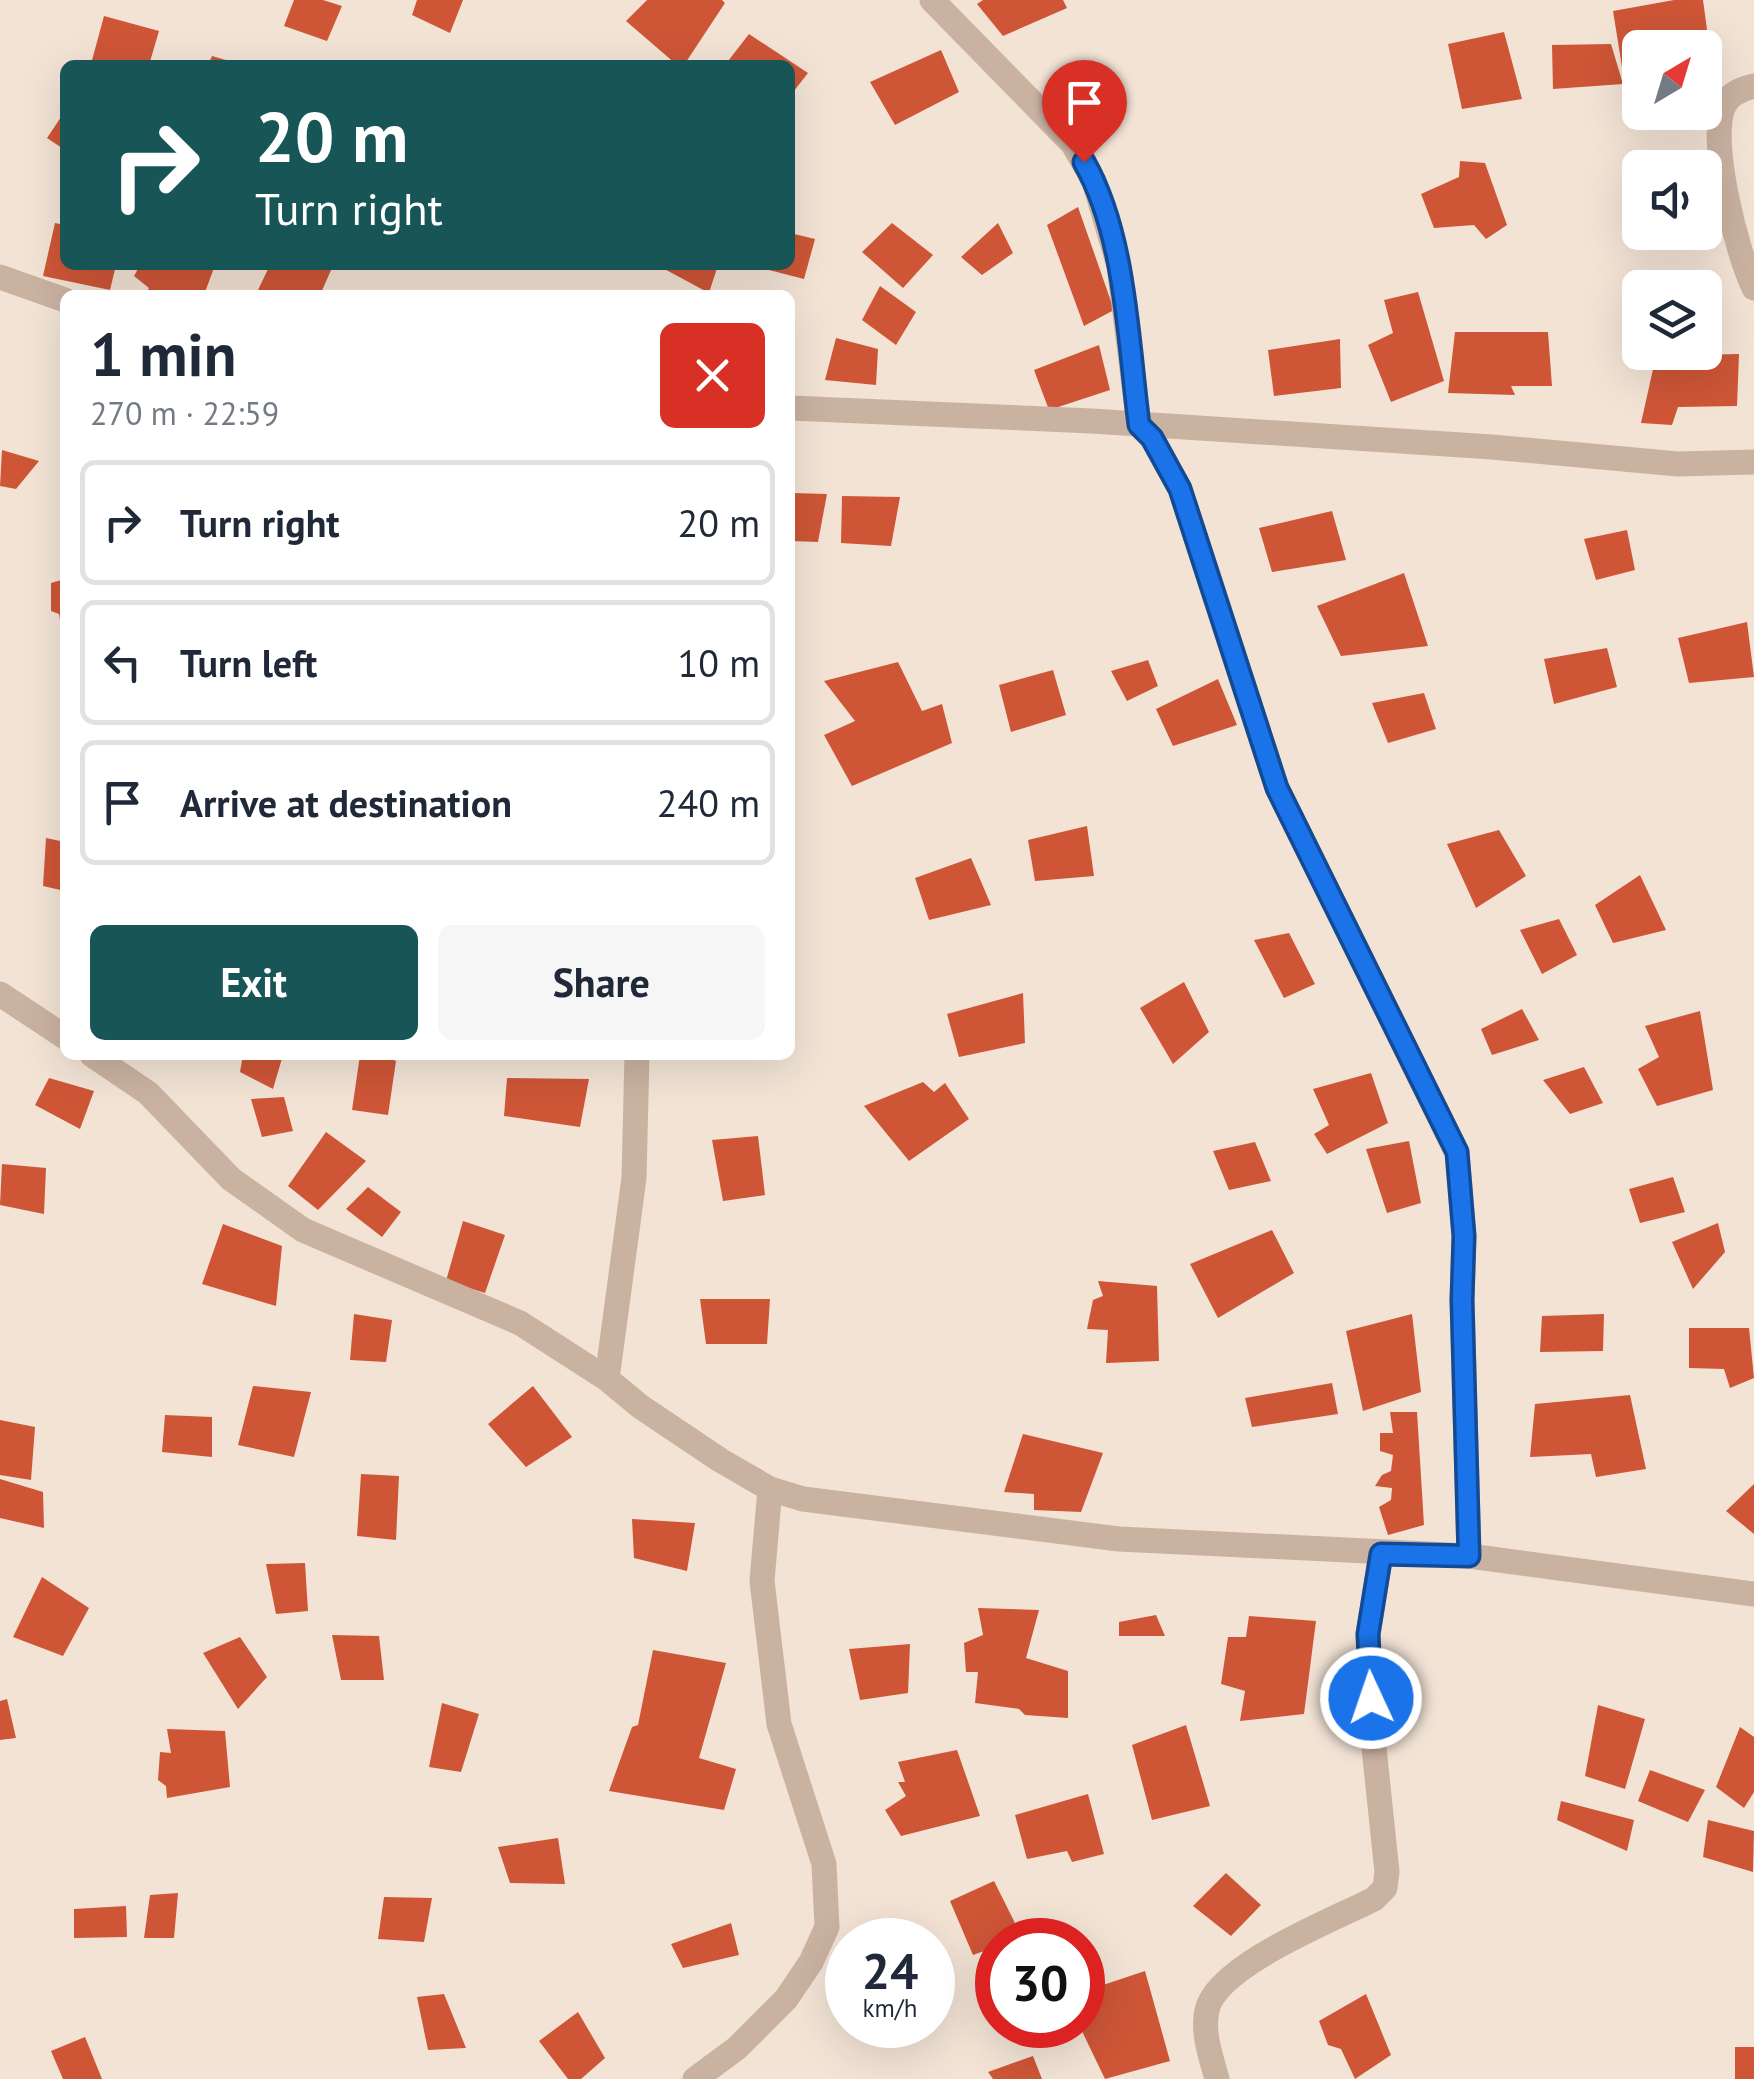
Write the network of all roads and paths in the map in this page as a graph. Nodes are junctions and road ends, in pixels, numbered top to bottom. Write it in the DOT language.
graph roads {
  1 [pos="932,0"];
  2 [pos="1754,86"];
  3 [pos="0,278"];
  4 [pos="1754,288"];
  5 [pos="60,298"];
  6 [pos="795,408"];
  7 [pos="1139,425"];
  8 [pos="1754,462"];
  9 [pos="0,994"];
  10 [pos="60,1034"];
  11 [pos="100,1060"];
  12 [pos="637,1060"];
  13 [pos="607,1379"];
  14 [pos="770,1488"];
  15 [pos="1381,1554"];
  16 [pos="1469,1556"];
  17 [pos="1754,1594"];
  18 [pos="695,2079"];
  19 [pos="1217,2079"];
  1 -- 7 [label="street"];
  2 -- 4 [label="street"];
  3 -- 5 [label="street"];
  6 -- 7 [label="street"];
  7 -- 8 [label="street"];
  7 -- 16 [label="street"];
  9 -- 10 [label="street"];
  11 -- 13 [label="street"];
  12 -- 13 [label="street"];
  13 -- 14 [label="street"];
  14 -- 15 [label="street"];
  14 -- 18 [label="street"];
  15 -- 16 [label="street"];
  15 -- 19 [label="street"];
  16 -- 17 [label="street"];
}
